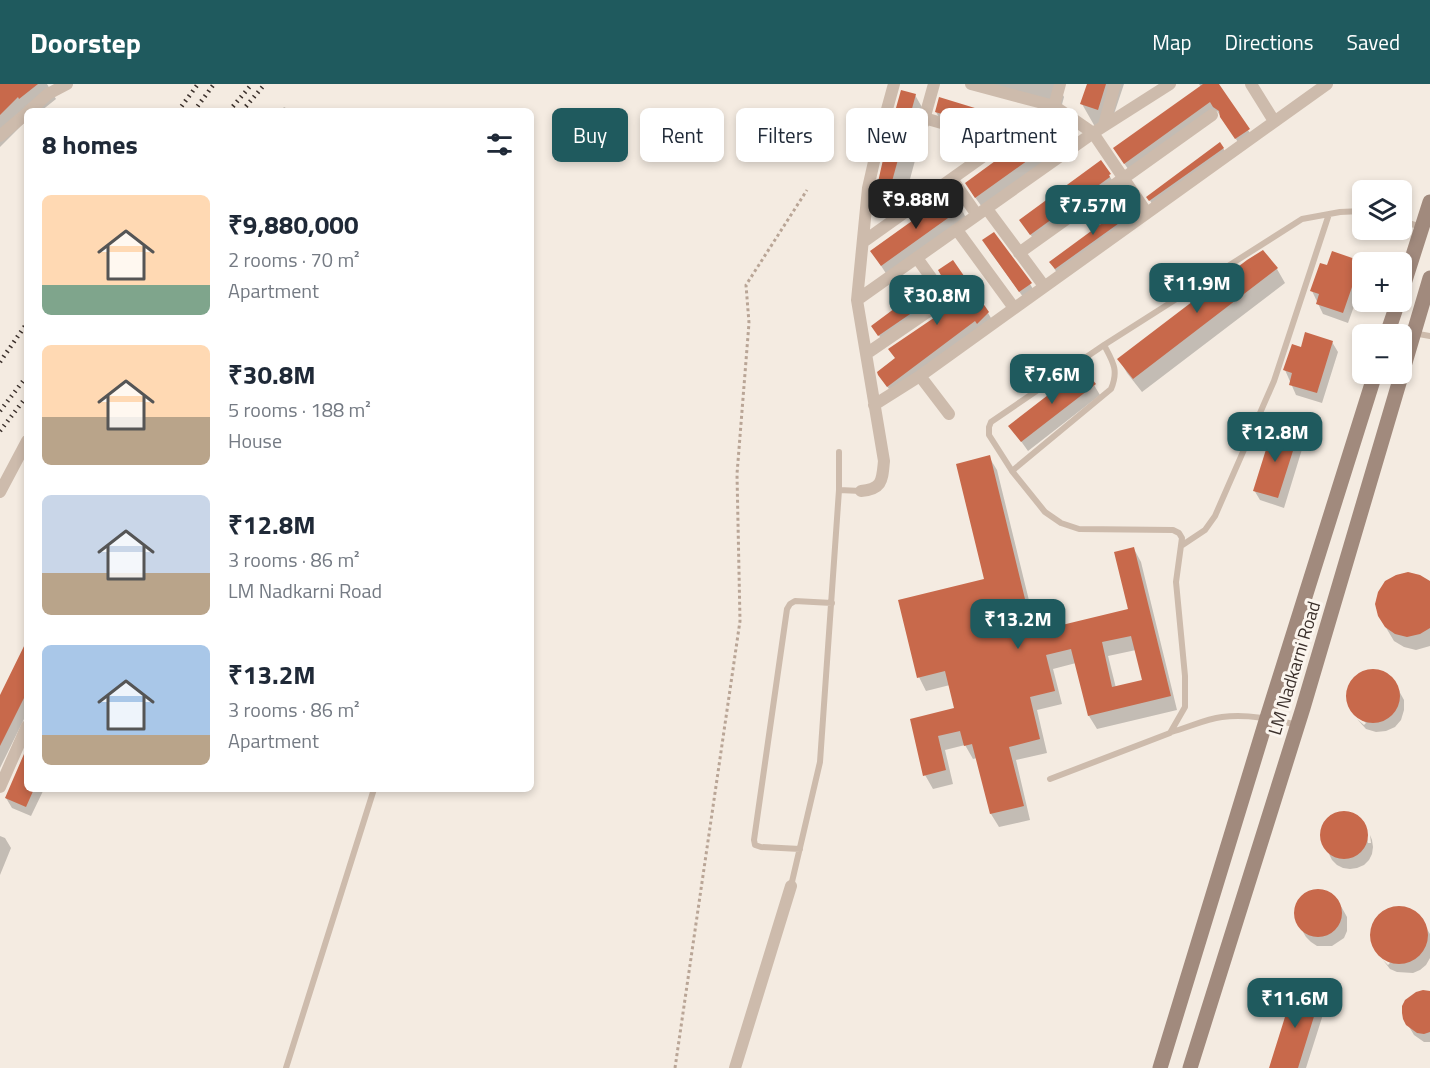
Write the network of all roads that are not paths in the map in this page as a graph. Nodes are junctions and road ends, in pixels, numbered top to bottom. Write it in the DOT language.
graph roads {
  1 [pos="67,84"];
  2 [pos="894,84"];
  3 [pos="934,84"];
  4 [pos="971,84"];
  5 [pos="1060,84"];
  6 [pos="1115,84"];
  7 [pos="1170,84"];
  8 [pos="1251,84"];
  9 [pos="1327,84"];
  10 [pos="1054,106"];
  11 [pos="32,108"];
  12 [pos="927,108"];
  13 [pos="1051,108"];
  14 [pos="24,115"];
  15 [pos="1212,115"];
  16 [pos="1275,121"];
  17 [pos="1104,125"];
  18 [pos="1093,133"];
  19 [pos="0,136"];
  20 [pos="975,162"];
  21 [pos="952,178"];
  22 [pos="1123,178"];
  23 [pos="1430,202"];
  24 [pos="982,212"];
  25 [pos="1352,212"];
  26 [pos="1147,213"];
  27 [pos="1329,214"];
  28 [pos="1426,228"];
  29 [pos="957,230"];
  30 [pos="863,242"];
  31 [pos="1019,253"];
  32 [pos="917,258"];
  33 [pos="1412,264"];
  34 [pos="1430,278"];
  35 [pos="1044,286"];
  36 [pos="857,300"];
  37 [pos="1014,308"];
  38 [pos="1413,333"];
  39 [pos="1430,336"];
  40 [pos="1104,345"];
  41 [pos="866,354"];
  42 [pos="920,376"];
  43 [pos="1372,384"];
  44 [pos="874,405"];
  45 [pos="949,414"];
  46 [pos="24,447"];
  47 [pos="839,452"];
  48 [pos="1012,471"];
  49 [pos="839,490"];
  50 [pos="861,490"];
  51 [pos="0,492"];
  52 [pos="1181,546"];
  53 [pos="832,603"];
  54 [pos="1267,718"];
  55 [pos="1298,725"];
  56 [pos="24,733"];
  57 [pos="1170,733"];
  58 [pos="1050,779"];
  59 [pos="0,787"];
  60 [pos="373,792"];
  61 [pos="800,849"];
  62 [pos="791,886"];
  63 [pos="286,1068"];
  64 [pos="735,1068"];
  65 [pos="1160,1068"];
  66 [pos="1190,1068"];
  1 -- 11 [label="street"];
  2 -- 30 [label="street"];
  3 -- 12 [label="street"];
  4 -- 10 [label="street"];
  5 -- 10 [label="street"];
  6 -- 17 [label="street"];
  7 -- 17 [label="street"];
  8 -- 16 [label="street"];
  9 -- 16 [label="street"];
  10 -- 13 [label="street"];
  10 -- 18 [label="street"];
  14 -- 19 [label="street"];
  15 -- 22 [label="street"];
  16 -- 26 [label="street"];
  17 -- 18 [label="street"];
  18 -- 22 [label="street"];
  18 -- 24 [label="street"];
  20 -- 21 [label="street"];
  21 -- 24 [label="street"];
  21 -- 30 [label="street"];
  22 -- 26 [label="street"];
  22 -- 31 [label="street"];
  23 -- 28 [label="street"];
  24 -- 29 [label="street"];
  24 -- 31 [label="street"];
  25 -- 27 [label="lane"];
  26 -- 35 [label="street"];
  27 -- 40 [label="lane"];
  27 -- 52 [label="lane"];
  28 -- 33 [label="street"];
  29 -- 32 [label="street"];
  29 -- 37 [label="street"];
  30 -- 36 [label="street"];
  31 -- 35 [label="street"];
  32 -- 36 [label="street"];
  32 -- 41 [label="street"];
  34 -- 38 [label="street, LM Nadkarni Road"];
  35 -- 37 [label="street"];
  36 -- 41 [label="street"];
  37 -- 42 [label="street"];
  38 -- 39 [label="lane"];
  38 -- 55 [label="street, LM Nadkarni Road"];
  40 -- 48 [label="lane"];
  40 -- 48 [label="lane"];
  41 -- 44 [label="street"];
  42 -- 44 [label="street"];
  42 -- 45 [label="street"];
  43 -- 54 [label="street, LM Nadkarni Road"];
  44 -- 50 [label="street"];
  46 -- 51 [label="street"];
  47 -- 49 [label="lane"];
  48 -- 52 [label="lane"];
  49 -- 50 [label="lane"];
  49 -- 53 [label="lane"];
  52 -- 57 [label="lane"];
  53 -- 61 [label="lane"];
  53 -- 61 [label="lane"];
  54 -- 55 [label="lane"];
  54 -- 57 [label="lane"];
  54 -- 65 [label="street, LM Nadkarni Road"];
  55 -- 66 [label="street, LM Nadkarni Road"];
  56 -- 59 [label="street"];
  57 -- 58 [label="lane"];
  60 -- 63 [label="lane"];
  61 -- 62 [label="lane"];
  62 -- 64 [label="street"];
}
